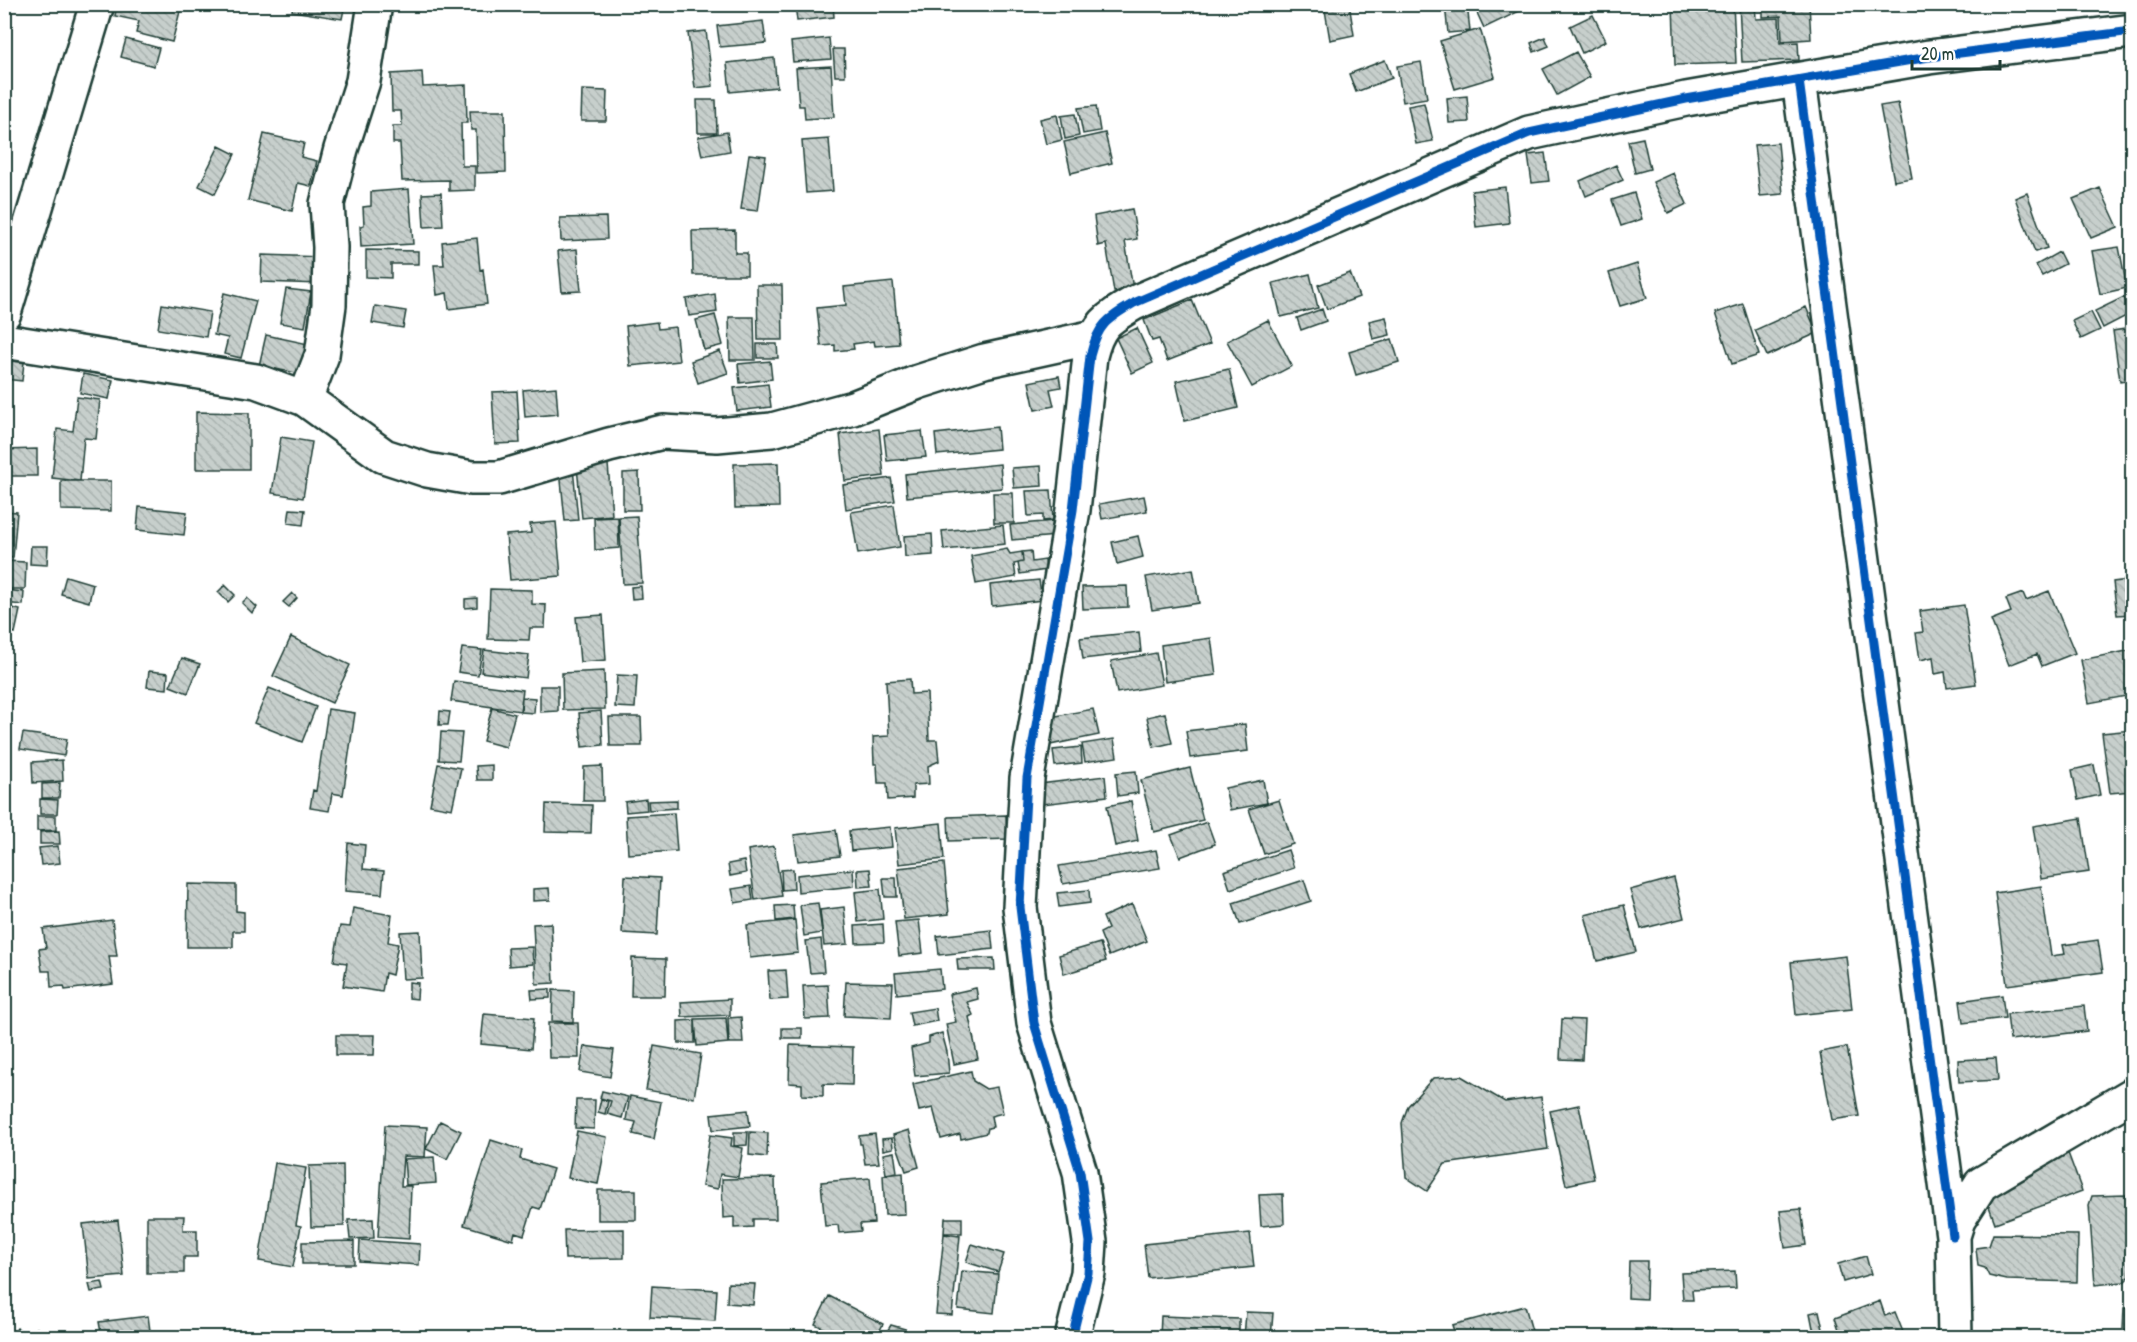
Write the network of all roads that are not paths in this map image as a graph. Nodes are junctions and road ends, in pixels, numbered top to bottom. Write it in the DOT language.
graph roads {
  1 [pos="97,4"];
  2 [pos="375,4"];
  3 [pos="2133,31"];
  4 [pos="1799,80"];
  5 [pos="4,313"];
  6 [pos="1094,337"];
  7 [pos="4,341"];
  8 [pos="305,399"];
  9 [pos="2133,1095"];
  10 [pos="1953,1236"];
  11 [pos="1072,1338"];
  12 [pos="1955,1338"];
  1 -- 5 [label="street"];
  2 -- 8 [label="street"];
  3 -- 4 [label="street"];
  4 -- 6 [label="street"];
  4 -- 10 [label="street"];
  6 -- 8 [label="street"];
  6 -- 11 [label="street"];
  7 -- 8 [label="street"];
  9 -- 10 [label="street"];
  10 -- 12 [label="street"];
}
